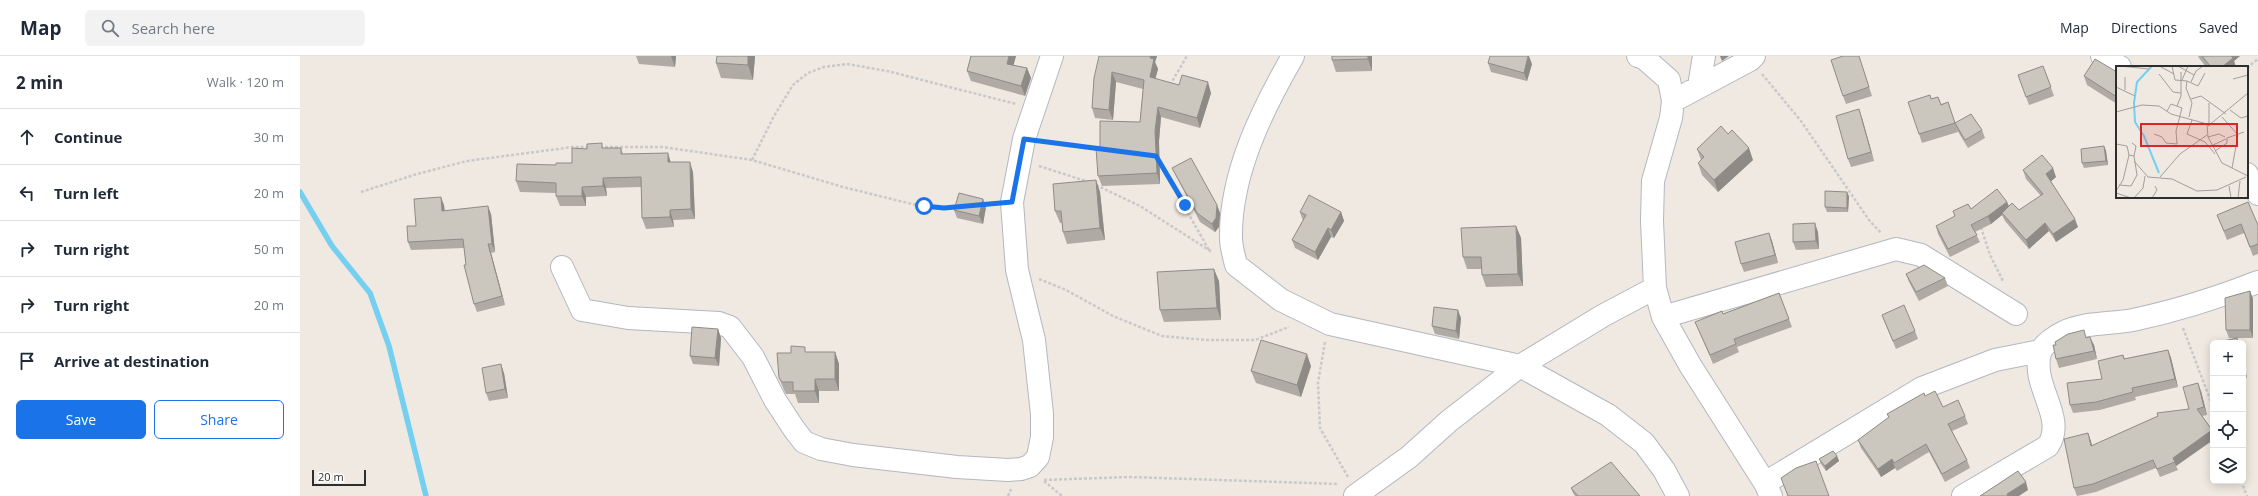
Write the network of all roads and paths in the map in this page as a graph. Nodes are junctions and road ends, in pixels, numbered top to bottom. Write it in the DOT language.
graph roads {
  1 [pos="1052,56"];
  2 [pos="1187,56"];
  3 [pos="1293,56"];
  4 [pos="1638,56"];
  5 [pos="1704,56"];
  6 [pos="2102,56"];
  7 [pos="1752,58"];
  8 [pos="2258,59"];
  9 [pos="2118,66"];
  10 [pos="2248,67"];
  11 [pos="1170,86"];
  12 [pos="1699,86"];
  13 [pos="1674,101"];
  14 [pos="1034,108"];
  15 [pos="1024,139"];
  16 [pos="1106,151"];
  17 [pos="1156,156"];
  18 [pos="752,160"];
  19 [pos="1019,161"];
  20 [pos="2248,176"];
  21 [pos="361,192"];
  22 [pos="2258,194"];
  23 [pos="964,207"];
  24 [pos="1980,226"];
  25 [pos="1896,249"];
  26 [pos="1209,250"];
  27 [pos="1236,265"];
  28 [pos="562,267"];
  29 [pos="1017,270"];
  30 [pos="2258,282"];
  31 [pos="2005,285"];
  32 [pos="1655,288"];
  33 [pos="2176,310"];
  34 [pos="2016,314"];
  35 [pos="1663,317"];
  36 [pos="1322,321"];
  37 [pos="2040,351"];
  38 [pos="1520,366"];
  39 [pos="2210,400"];
  40 [pos="1037,473"];
  41 [pos="2242,484"];
  42 [pos="1359,489"];
  43 [pos="1768,490"];
  44 [pos="1062,496"];
  45 [pos="1678,496"];
  46 [pos="1963,496"];
  47 [pos="2247,496"];
  1 -- 14 [label="street"];
  2 -- 11 [label="path"];
  3 -- 27 [label="street"];
  4 -- 13 [label="street"];
  5 -- 12 [label="street"];
  6 -- 9 [label="street"];
  7 -- 12 [label="street"];
  7 -- 25 [label="path"];
  8 -- 10 [label="path"];
  12 -- 13 [label="street"];
  13 -- 32 [label="street"];
  14 -- 15 [label="street"];
  14 -- 18 [label="path"];
  15 -- 16 [label="path"];
  15 -- 19 [label="street"];
  17 -- 26 [label="path"];
  18 -- 21 [label="path"];
  18 -- 23 [label="path"];
  19 -- 26 [label="path"];
  19 -- 29 [label="street"];
  20 -- 22 [label="street"];
  24 -- 31 [label="path"];
  25 -- 34 [label="street"];
  25 -- 35 [label="street"];
  26 -- 27 [label="path"];
  27 -- 36 [label="street"];
  28 -- 40 [label="street"];
  29 -- 36 [label="path"];
  29 -- 40 [label="street"];
  30 -- 33 [label="street"];
  32 -- 35 [label="street"];
  32 -- 38 [label="street"];
  33 -- 37 [label="street"];
  33 -- 39 [label="path"];
  35 -- 43 [label="street"];
  36 -- 38 [label="street"];
  36 -- 42 [label="path"];
  37 -- 43 [label="street"];
  37 -- 46 [label="street"];
  38 -- 42 [label="street"];
  38 -- 45 [label="street"];
  40 -- 42 [label="path"];
  40 -- 44 [label="path"];
  41 -- 47 [label="path"];
}
